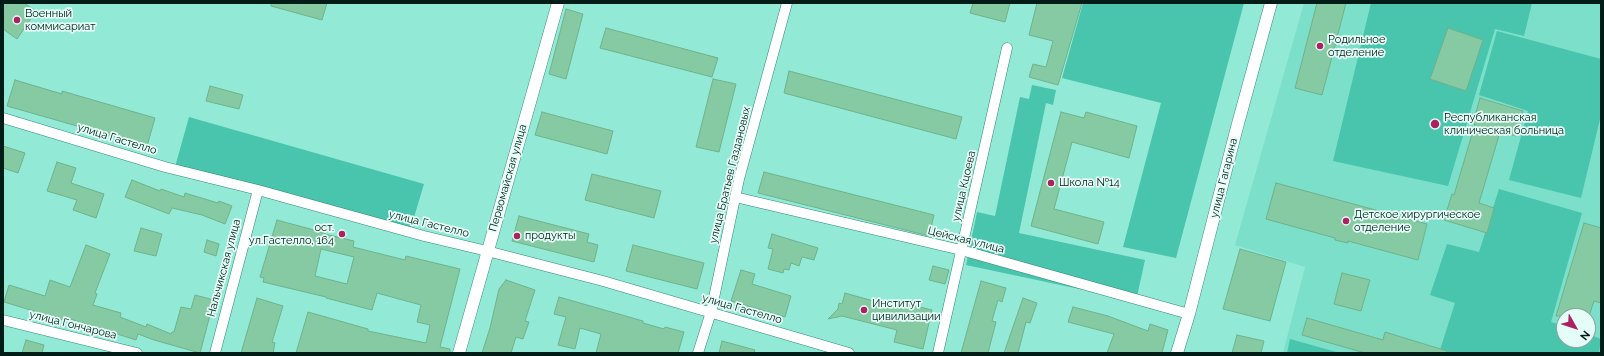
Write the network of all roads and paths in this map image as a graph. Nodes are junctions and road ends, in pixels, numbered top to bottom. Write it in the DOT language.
graph roads {
  1 [pos="558,3"];
  2 [pos="787,3"];
  3 [pos="1271,3"];
  4 [pos="1007,48"];
  5 [pos="3,118"];
  6 [pos="258,190"];
  7 [pos="735,196"];
  8 [pos="961,250"];
  9 [pos="487,251"];
  10 [pos="711,312"];
  11 [pos="1189,314"];
  12 [pos="3,320"];
  13 [pos="137,353"];
  14 [pos="215,353"];
  15 [pos="459,353"];
  16 [pos="698,353"];
  17 [pos="849,353"];
  18 [pos="938,353"];
  19 [pos="1177,353"];
  1 -- 9 [label="street, Первомайская улица"];
  2 -- 7 [label="street, улица Братьев Газдановых"];
  3 -- 11 [label="street, улица Гагарина"];
  4 -- 8 [label="street, улица Кцоева"];
  5 -- 6 [label="street, улица Гастелло"];
  6 -- 9 [label="street, улица Гастелло"];
  6 -- 14 [label="street, Нальчикская улица"];
  7 -- 8 [label="street, Цейская улица"];
  7 -- 10 [label="street, улица Братьев Газдановых"];
  8 -- 11 [label="street, Цейская улица"];
  8 -- 18 [label="street, улица Кцоева"];
  9 -- 10 [label="street, улица Гастелло"];
  9 -- 15 [label="street, Первомайская улица"];
  10 -- 16 [label="street, улица Братьев Газдановых"];
  10 -- 17 [label="street, улица Гастелло"];
  11 -- 19 [label="street, улица Гагарина"];
  12 -- 13 [label="street, улица Гончарова"];
}
